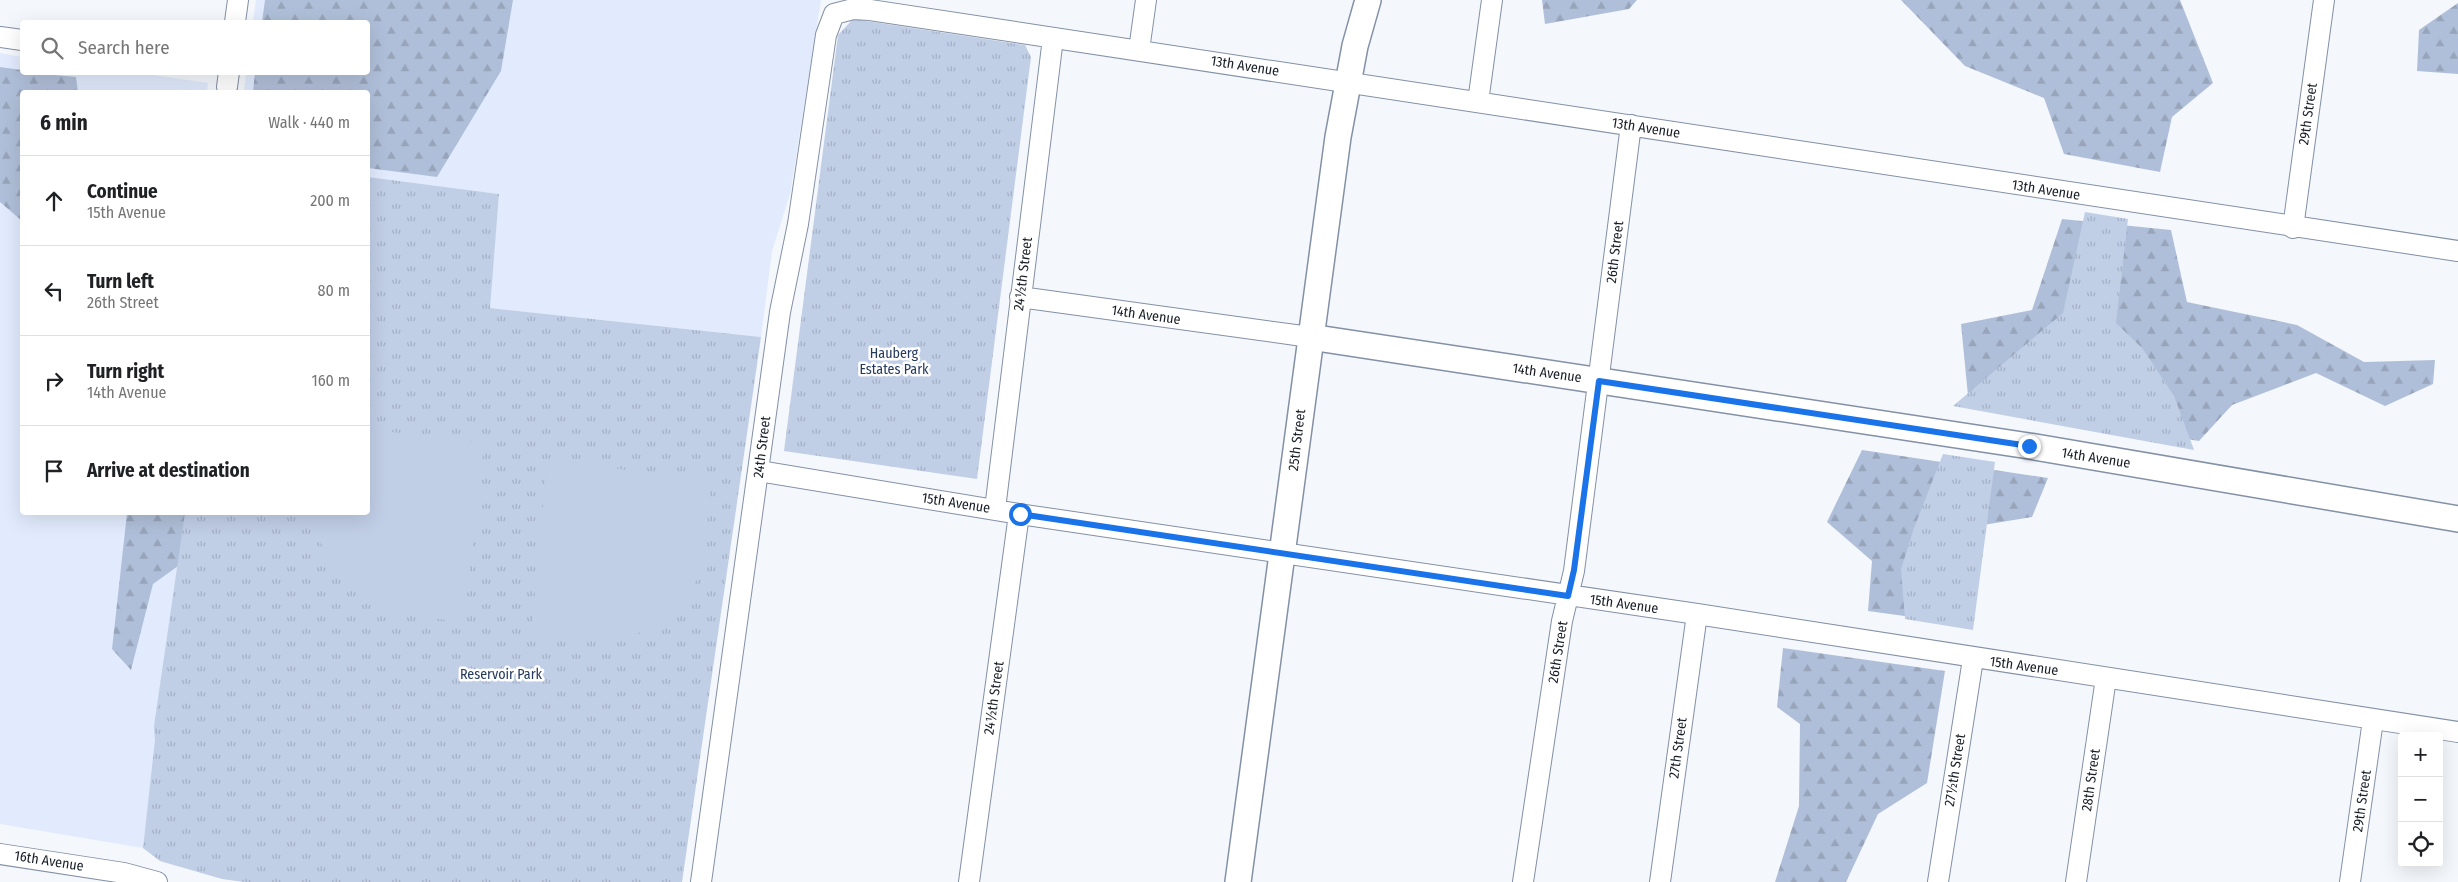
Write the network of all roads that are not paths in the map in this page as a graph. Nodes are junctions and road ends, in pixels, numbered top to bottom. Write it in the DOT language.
graph roads {
  1 [pos="238,0"];
  2 [pos="1146,0"];
  3 [pos="1368,0"];
  4 [pos="1492,0"];
  5 [pos="2324,0"];
  6 [pos="834,14"];
  7 [pos="235,20"];
  8 [pos="0,37"];
  9 [pos="1053,38"];
  10 [pos="20,40"];
  11 [pos="1139,50"];
  12 [pos="1347,82"];
  13 [pos="1478,102"];
  14 [pos="1631,125"];
  15 [pos="2293,228"];
  16 [pos="2458,251"];
  17 [pos="1020,297"];
  18 [pos="1310,337"];
  19 [pos="1599,381"];
  20 [pos="759,471"];
  21 [pos="995,509"];
  22 [pos="1020,514"];
  23 [pos="2458,519"];
  24 [pos="1283,554"];
  25 [pos="1568,596"];
  26 [pos="1697,614"];
  27 [pos="1972,659"];
  28 [pos="2106,678"];
  29 [pos="2372,720"];
  30 [pos="2458,732"];
  31 [pos="0,854"];
  32 [pos="124,878"];
  33 [pos="157,882"];
  34 [pos="701,882"];
  35 [pos="969,882"];
  36 [pos="1238,882"];
  37 [pos="1523,882"];
  38 [pos="1660,882"];
  39 [pos="1938,882"];
  40 [pos="2076,882"];
  41 [pos="2350,882"];
  1 -- 7 [label="street"];
  2 -- 11 [label="street"];
  3 -- 12 [label="street, 25th Street"];
  4 -- 13 [label="street"];
  5 -- 15 [label="street, 29th Street"];
  6 -- 9 [label="street, 13th Avenue"];
  6 -- 20 [label="street, 24th Street"];
  8 -- 10 [label="street"];
  9 -- 11 [label="street, 13th Avenue"];
  9 -- 17 [label="street, 24½th Street"];
  11 -- 12 [label="street, 13th Avenue"];
  12 -- 13 [label="street, 13th Avenue"];
  12 -- 18 [label="street, 25th Street"];
  13 -- 14 [label="street, 13th Avenue"];
  14 -- 15 [label="street, 13th Avenue"];
  14 -- 19 [label="street, 26th Street"];
  15 -- 16 [label="street, 13th Avenue"];
  17 -- 18 [label="street, 14th Avenue"];
  17 -- 21 [label="street, 24½th Street"];
  18 -- 19 [label="street, 14th Avenue"];
  18 -- 24 [label="street, 25th Street"];
  19 -- 23 [label="street, 14th Avenue"];
  19 -- 25 [label="street, 26th Street"];
  20 -- 21 [label="street, 15th Avenue"];
  20 -- 34 [label="street, 24th Street"];
  21 -- 22 [label="street, 15th Avenue"];
  22 -- 24 [label="street, 15th Avenue"];
  22 -- 35 [label="street, 24½th Street"];
  24 -- 25 [label="street, 15th Avenue"];
  24 -- 36 [label="street, 25th Street"];
  25 -- 26 [label="street, 15th Avenue"];
  25 -- 37 [label="street, 26th Street"];
  26 -- 27 [label="street, 15th Avenue"];
  26 -- 38 [label="street, 27th Street"];
  27 -- 28 [label="street, 15th Avenue"];
  27 -- 39 [label="street, 27½th Street"];
  28 -- 29 [label="street, 15th Avenue"];
  28 -- 40 [label="street, 28th Street"];
  29 -- 30 [label="street, 15th Avenue"];
  29 -- 41 [label="street, 29th Street"];
  31 -- 32 [label="street, 16th Avenue"];
  32 -- 33 [label="street, 16th Avenue"];
}
